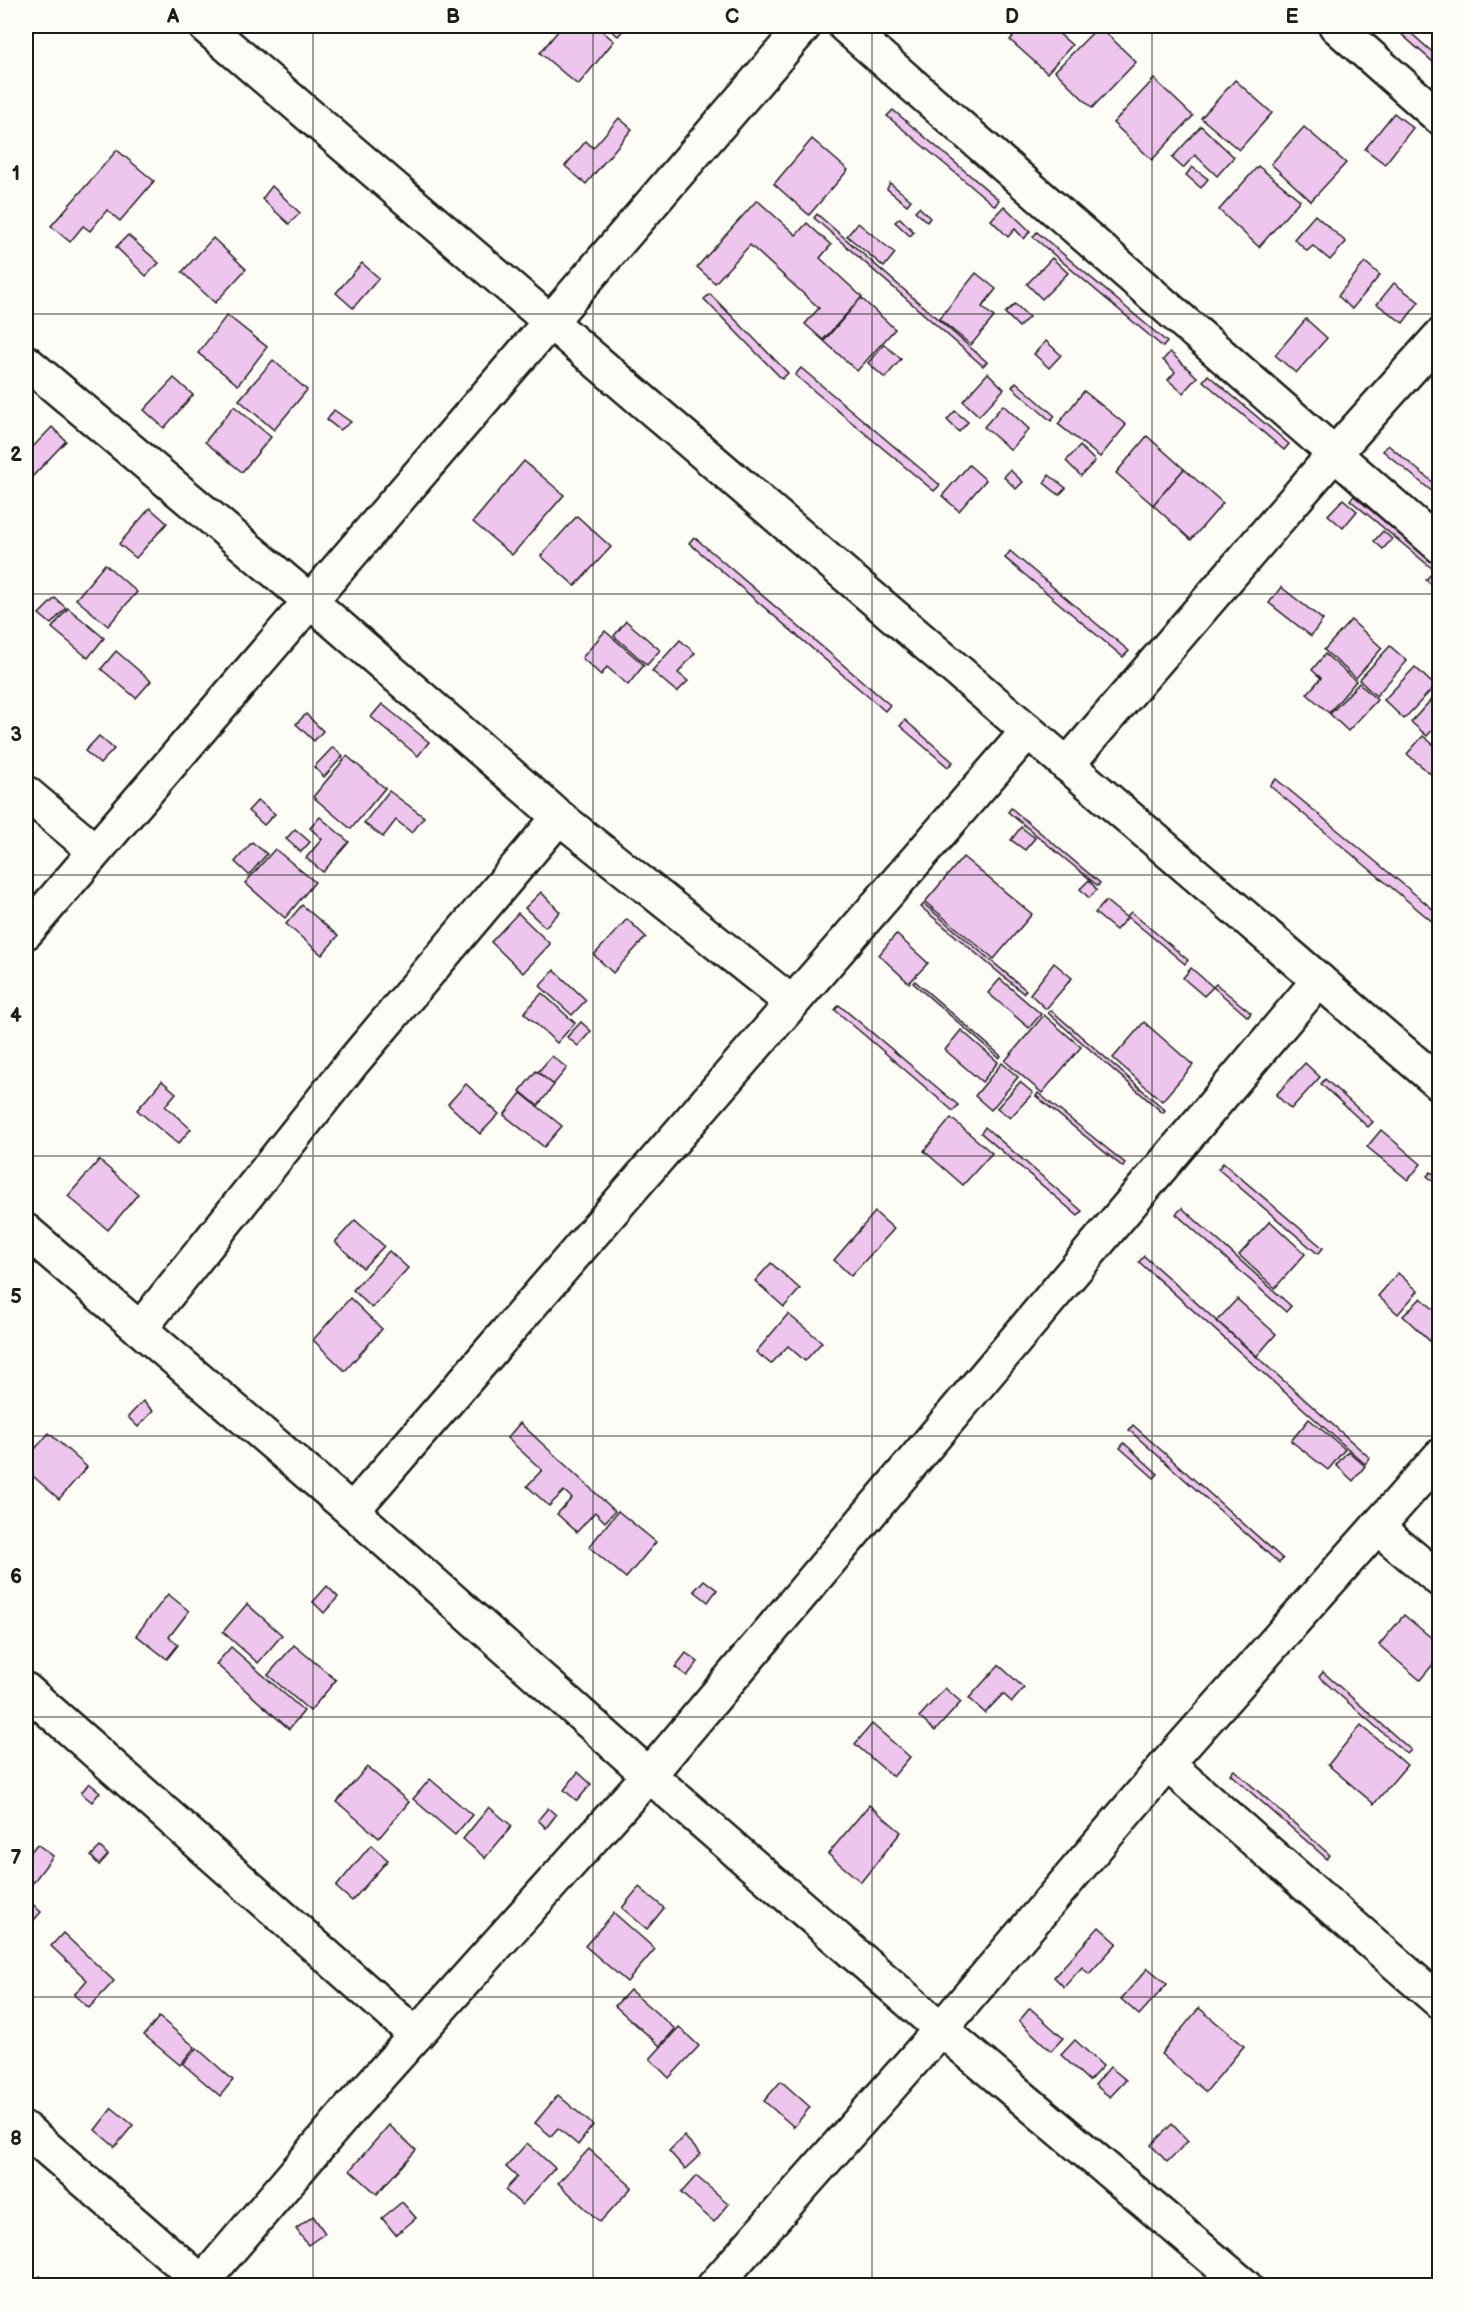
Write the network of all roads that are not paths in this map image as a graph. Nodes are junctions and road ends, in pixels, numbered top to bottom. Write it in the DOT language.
graph roads {
  1 [pos="205,26"];
  2 [pos="804,26"];
  3 [pos="844,26"];
  4 [pos="1336,26"];
  5 [pos="1440,118"];
  6 [pos="550,321"];
  7 [pos="1440,336"];
  8 [pos="26,362"];
  9 [pos="1335,453"];
  10 [pos="1440,546"];
  11 [pos="310,602"];
  12 [pos="1028,730"];
  13 [pos="1067,765"];
  14 [pos="26,792"];
  15 [pos="559,817"];
  16 [pos="95,851"];
  17 [pos="26,932"];
  18 [pos="1319,980"];
  19 [pos="792,1003"];
  20 [pos="1440,1084"];
  21 [pos="26,1232"];
  22 [pos="140,1329"];
  23 [pos="1440,1456"];
  24 [pos="352,1511"];
  25 [pos="1377,1527"];
  26 [pos="1440,1580"];
  27 [pos="26,1690"];
  28 [pos="1167,1764"];
  29 [pos="649,1775"];
  30 [pos="1440,2002"];
  31 [pos="941,2029"];
  32 [pos="416,2034"];
  33 [pos="26,2130"];
  34 [pos="201,2284"];
  35 [pos="717,2285"];
  36 [pos="1245,2286"];
  1 -- 6 [label="street"];
  2 -- 6 [label="street"];
  3 -- 9 [label="street"];
  4 -- 5 [label="street"];
  6 -- 11 [label="street"];
  6 -- 12 [label="street"];
  7 -- 9 [label="street"];
  8 -- 11 [label="street"];
  9 -- 10 [label="street"];
  9 -- 13 [label="street"];
  11 -- 15 [label="street"];
  11 -- 16 [label="street"];
  12 -- 13 [label="street"];
  12 -- 19 [label="street"];
  13 -- 18 [label="street"];
  14 -- 16 [label="street"];
  15 -- 19 [label="street"];
  15 -- 22 [label="street"];
  16 -- 17 [label="street"];
  18 -- 20 [label="street"];
  18 -- 29 [label="street"];
  19 -- 24 [label="street"];
  21 -- 22 [label="street"];
  22 -- 24 [label="street"];
  23 -- 25 [label="street"];
  24 -- 29 [label="street"];
  25 -- 26 [label="street"];
  25 -- 28 [label="street"];
  27 -- 32 [label="street"];
  28 -- 30 [label="street"];
  28 -- 31 [label="street"];
  29 -- 31 [label="street"];
  29 -- 32 [label="street"];
  31 -- 35 [label="street"];
  31 -- 36 [label="street"];
  32 -- 34 [label="street"];
  33 -- 34 [label="street"];
}
